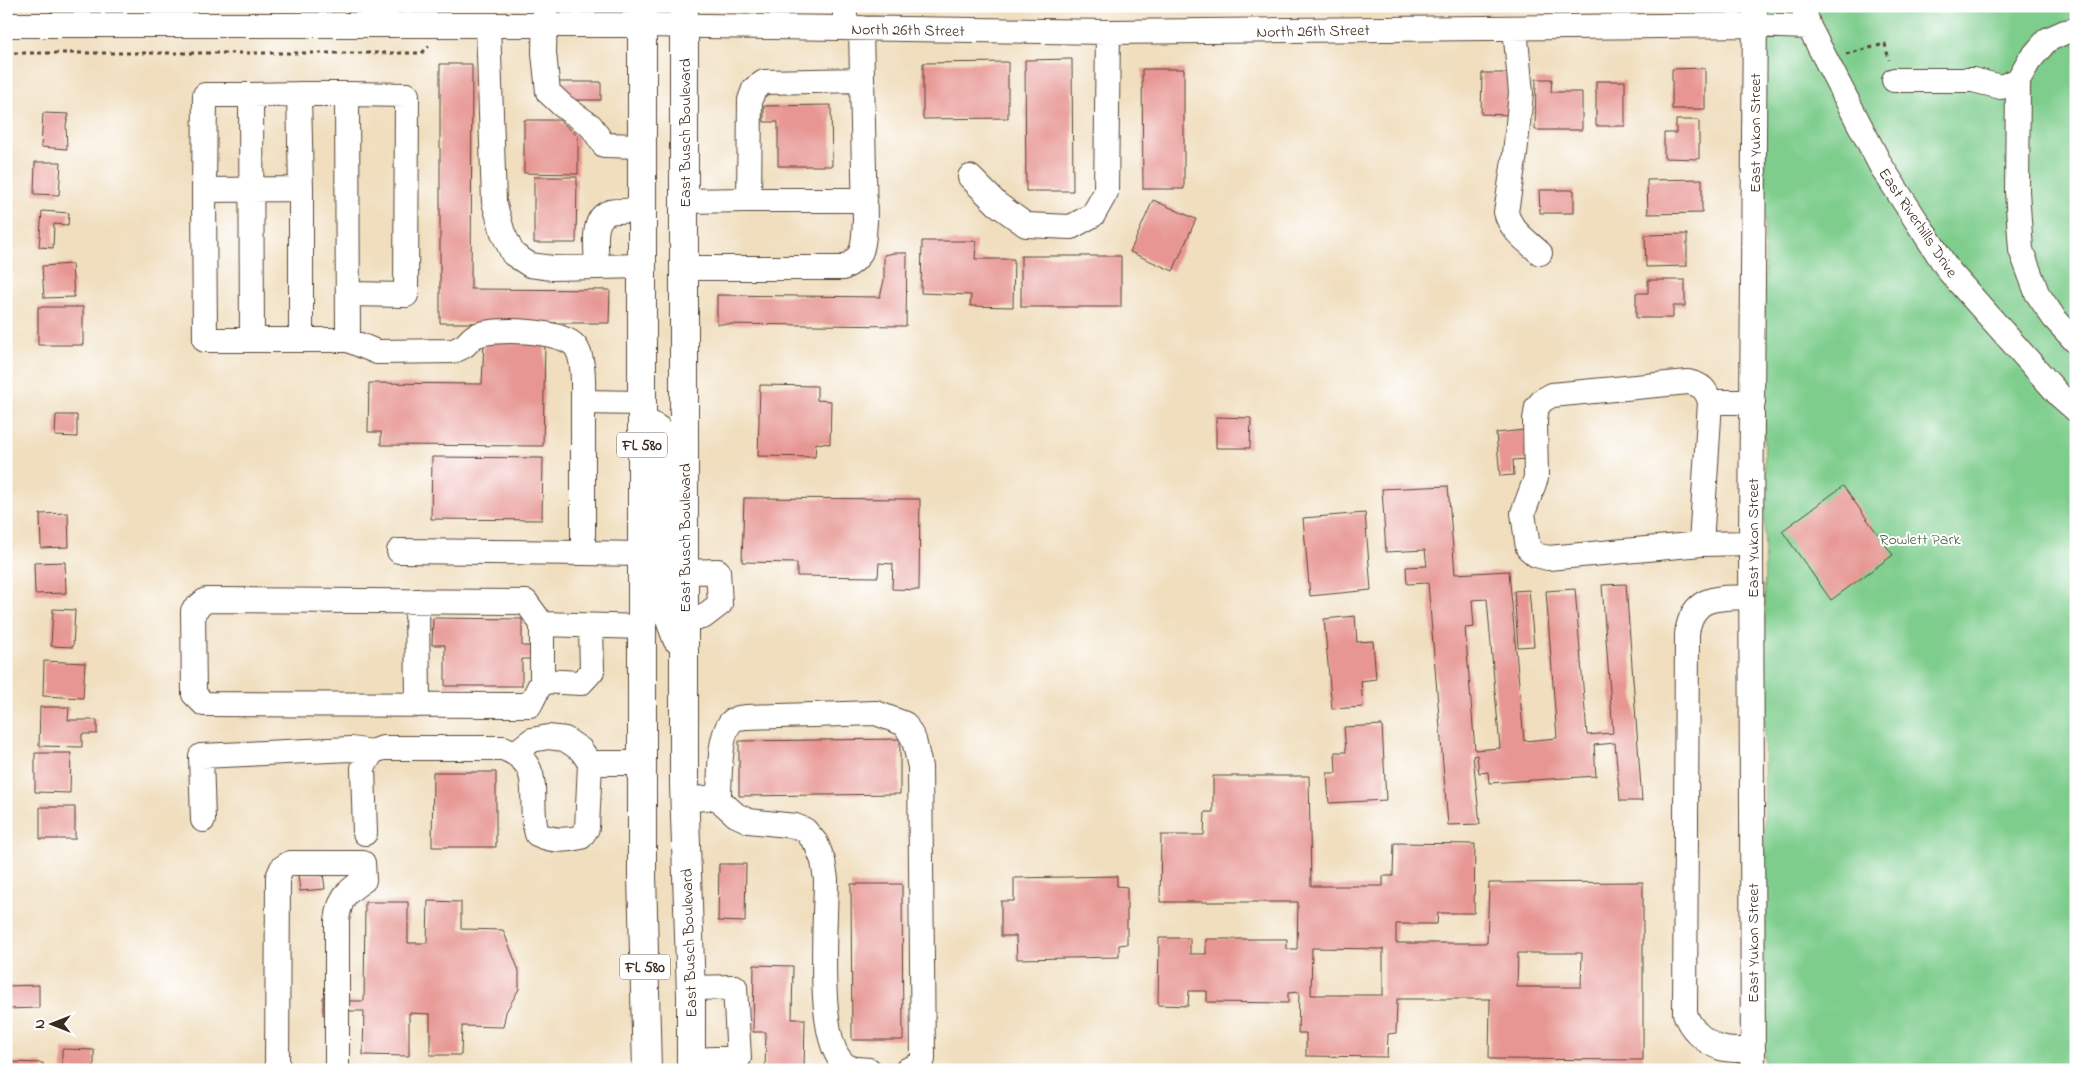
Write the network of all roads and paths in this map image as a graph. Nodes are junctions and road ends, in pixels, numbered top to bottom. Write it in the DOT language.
graph roads {
  1 [pos="545,16"];
  2 [pos="642,16"];
  3 [pos="684,16"];
  4 [pos="1755,16"];
  5 [pos="1806,17"];
  6 [pos="851,21"];
  7 [pos="429,24"];
  8 [pos="6,25"];
  9 [pos="488,25"];
  10 [pos="1515,28"];
  11 [pos="2076,30"];
  12 [pos="1108,32"];
  13 [pos="6,53"];
  14 [pos="1838,56"];
  15 [pos="862,80"];
  16 [pos="1894,80"];
  17 [pos="2018,80"];
  18 [pos="299,94"];
  19 [pos="347,94"];
  20 [pos="251,95"];
  21 [pos="642,146"];
  22 [pos="970,177"];
  23 [pos="204,190"];
  24 [pos="252,190"];
  25 [pos="300,190"];
  26 [pos="749,200"];
  27 [pos="864,200"];
  28 [pos="684,201"];
  29 [pos="642,211"];
  30 [pos="1540,253"];
  31 [pos="642,266"];
  32 [pos="597,267"];
  33 [pos="684,268"];
  34 [pos="348,294"];
  35 [pos="252,340"];
  36 [pos="301,340"];
  37 [pos="348,340"];
  38 [pos="2076,342"];
  39 [pos="583,402"];
  40 [pos="1710,402"];
  41 [pos="1753,402"];
  42 [pos="2076,410"];
  43 [pos="642,411"];
  44 [pos="1751,543"];
  45 [pos="1701,544"];
  46 [pos="399,551"];
  47 [pos="583,553"];
  48 [pos="642,554"];
  49 [pos="684,572"];
  50 [pos="1751,598"];
  51 [pos="417,601"];
  52 [pos="684,617"];
  53 [pos="542,624"];
  54 [pos="591,626"];
  55 [pos="642,627"];
  56 [pos="684,657"];
  57 [pos="542,681"];
  58 [pos="418,705"];
  59 [pos="372,752"];
  60 [pos="515,753"];
  61 [pos="590,763"];
  62 [pos="642,763"];
  63 [pos="716,797"];
  64 [pos="684,800"];
  65 [pos="203,820"];
  66 [pos="365,833"];
  67 [pos="690,988"];
  68 [pos="1753,1060"];
  69 [pos="746,1064"];
  70 [pos="690,1065"];
  71 [pos="277,1070"];
  72 [pos="337,1070"];
  73 [pos="647,1070"];
  74 [pos="869,1070"];
  75 [pos="907,1070"];
  1 -- 2 [label="street, North 26th Street"];
  1 -- 9 [label="street, North 26th Street"];
  1 -- 21 [label="street"];
  2 -- 3 [label="street, North 26th Street"];
  2 -- 21 [label="main road, FL 580"];
  3 -- 6 [label="street, North 26th Street"];
  3 -- 28 [label="main road, East Busch Boulevard / FL 580"];
  4 -- 5 [label="street, North 26th Street"];
  4 -- 10 [label="street, North 26th Street"];
  4 -- 41 [label="street, East Yukon Street"];
  5 -- 42 [label="street, East Riverhills Drive"];
  6 -- 12 [label="street, North 26th Street"];
  6 -- 15 [label="street"];
  7 -- 8 [label="street, North 26th Street"];
  7 -- 9 [label="street, North 26th Street"];
  7 -- 13 [label="path"];
  9 -- 32 [label="street"];
  10 -- 12 [label="street, North 26th Street"];
  10 -- 30 [label="street"];
  11 -- 17 [label="street"];
  12 -- 22 [label="street"];
  14 -- 16 [label="path"];
  15 -- 26 [label="street"];
  15 -- 27 [label="street"];
  16 -- 17 [label="street"];
  17 -- 38 [label="street"];
  18 -- 19 [label="street"];
  18 -- 20 [label="street"];
  18 -- 25 [label="street"];
  19 -- 34 [label="street"];
  19 -- 34 [label="street"];
  20 -- 23 [label="street"];
  20 -- 24 [label="street"];
  21 -- 29 [label="main road, FL 580"];
  23 -- 24 [label="street"];
  23 -- 35 [label="street"];
  24 -- 25 [label="street"];
  24 -- 35 [label="street"];
  25 -- 36 [label="street"];
  26 -- 27 [label="street"];
  26 -- 28 [label="street"];
  27 -- 33 [label="street"];
  28 -- 33 [label="main road, East Busch Boulevard / FL 580"];
  29 -- 31 [label="main road, FL 580"];
  29 -- 32 [label="street"];
  31 -- 32 [label="street"];
  31 -- 43 [label="main road, FL 580"];
  33 -- 49 [label="main road, East Busch Boulevard / FL 580"];
  34 -- 37 [label="street"];
  35 -- 36 [label="street"];
  36 -- 37 [label="street"];
  37 -- 39 [label="street"];
  39 -- 43 [label="street"];
  39 -- 47 [label="street"];
  40 -- 41 [label="street"];
  40 -- 45 [label="street"];
  40 -- 45 [label="street"];
  41 -- 44 [label="street, East Yukon Street"];
  43 -- 48 [label="main road, FL 580"];
  43 -- 56 [label="main road"];
  44 -- 45 [label="street"];
  44 -- 50 [label="street, East Yukon Street"];
  46 -- 47 [label="street"];
  47 -- 48 [label="street"];
  48 -- 55 [label="main road, FL 580"];
  49 -- 52 [label="main road, East Busch Boulevard / FL 580"];
  49 -- 52 [label="street"];
  50 -- 68 [label="street, East Yukon Street"];
  50 -- 68 [label="street"];
  51 -- 53 [label="street"];
  51 -- 58 [label="street"];
  51 -- 58 [label="street"];
  52 -- 56 [label="main road, East Busch Boulevard / FL 580"];
  53 -- 54 [label="street"];
  53 -- 57 [label="street"];
  54 -- 55 [label="street"];
  54 -- 57 [label="street"];
  55 -- 62 [label="main road, FL 580"];
  56 -- 64 [label="main road, East Busch Boulevard / FL 580"];
  57 -- 58 [label="street"];
  59 -- 60 [label="street"];
  59 -- 65 [label="street"];
  59 -- 66 [label="street"];
  60 -- 61 [label="street"];
  60 -- 61 [label="street"];
  61 -- 62 [label="street"];
  62 -- 73 [label="main road, FL 580"];
  63 -- 64 [label="street"];
  63 -- 74 [label="street"];
  63 -- 75 [label="street"];
  64 -- 67 [label="main road, East Busch Boulevard / FL 580"];
  67 -- 69 [label="street"];
  67 -- 70 [label="main road, East Busch Boulevard / FL 580"];
  69 -- 70 [label="street"];
  71 -- 72 [label="street"];
}
